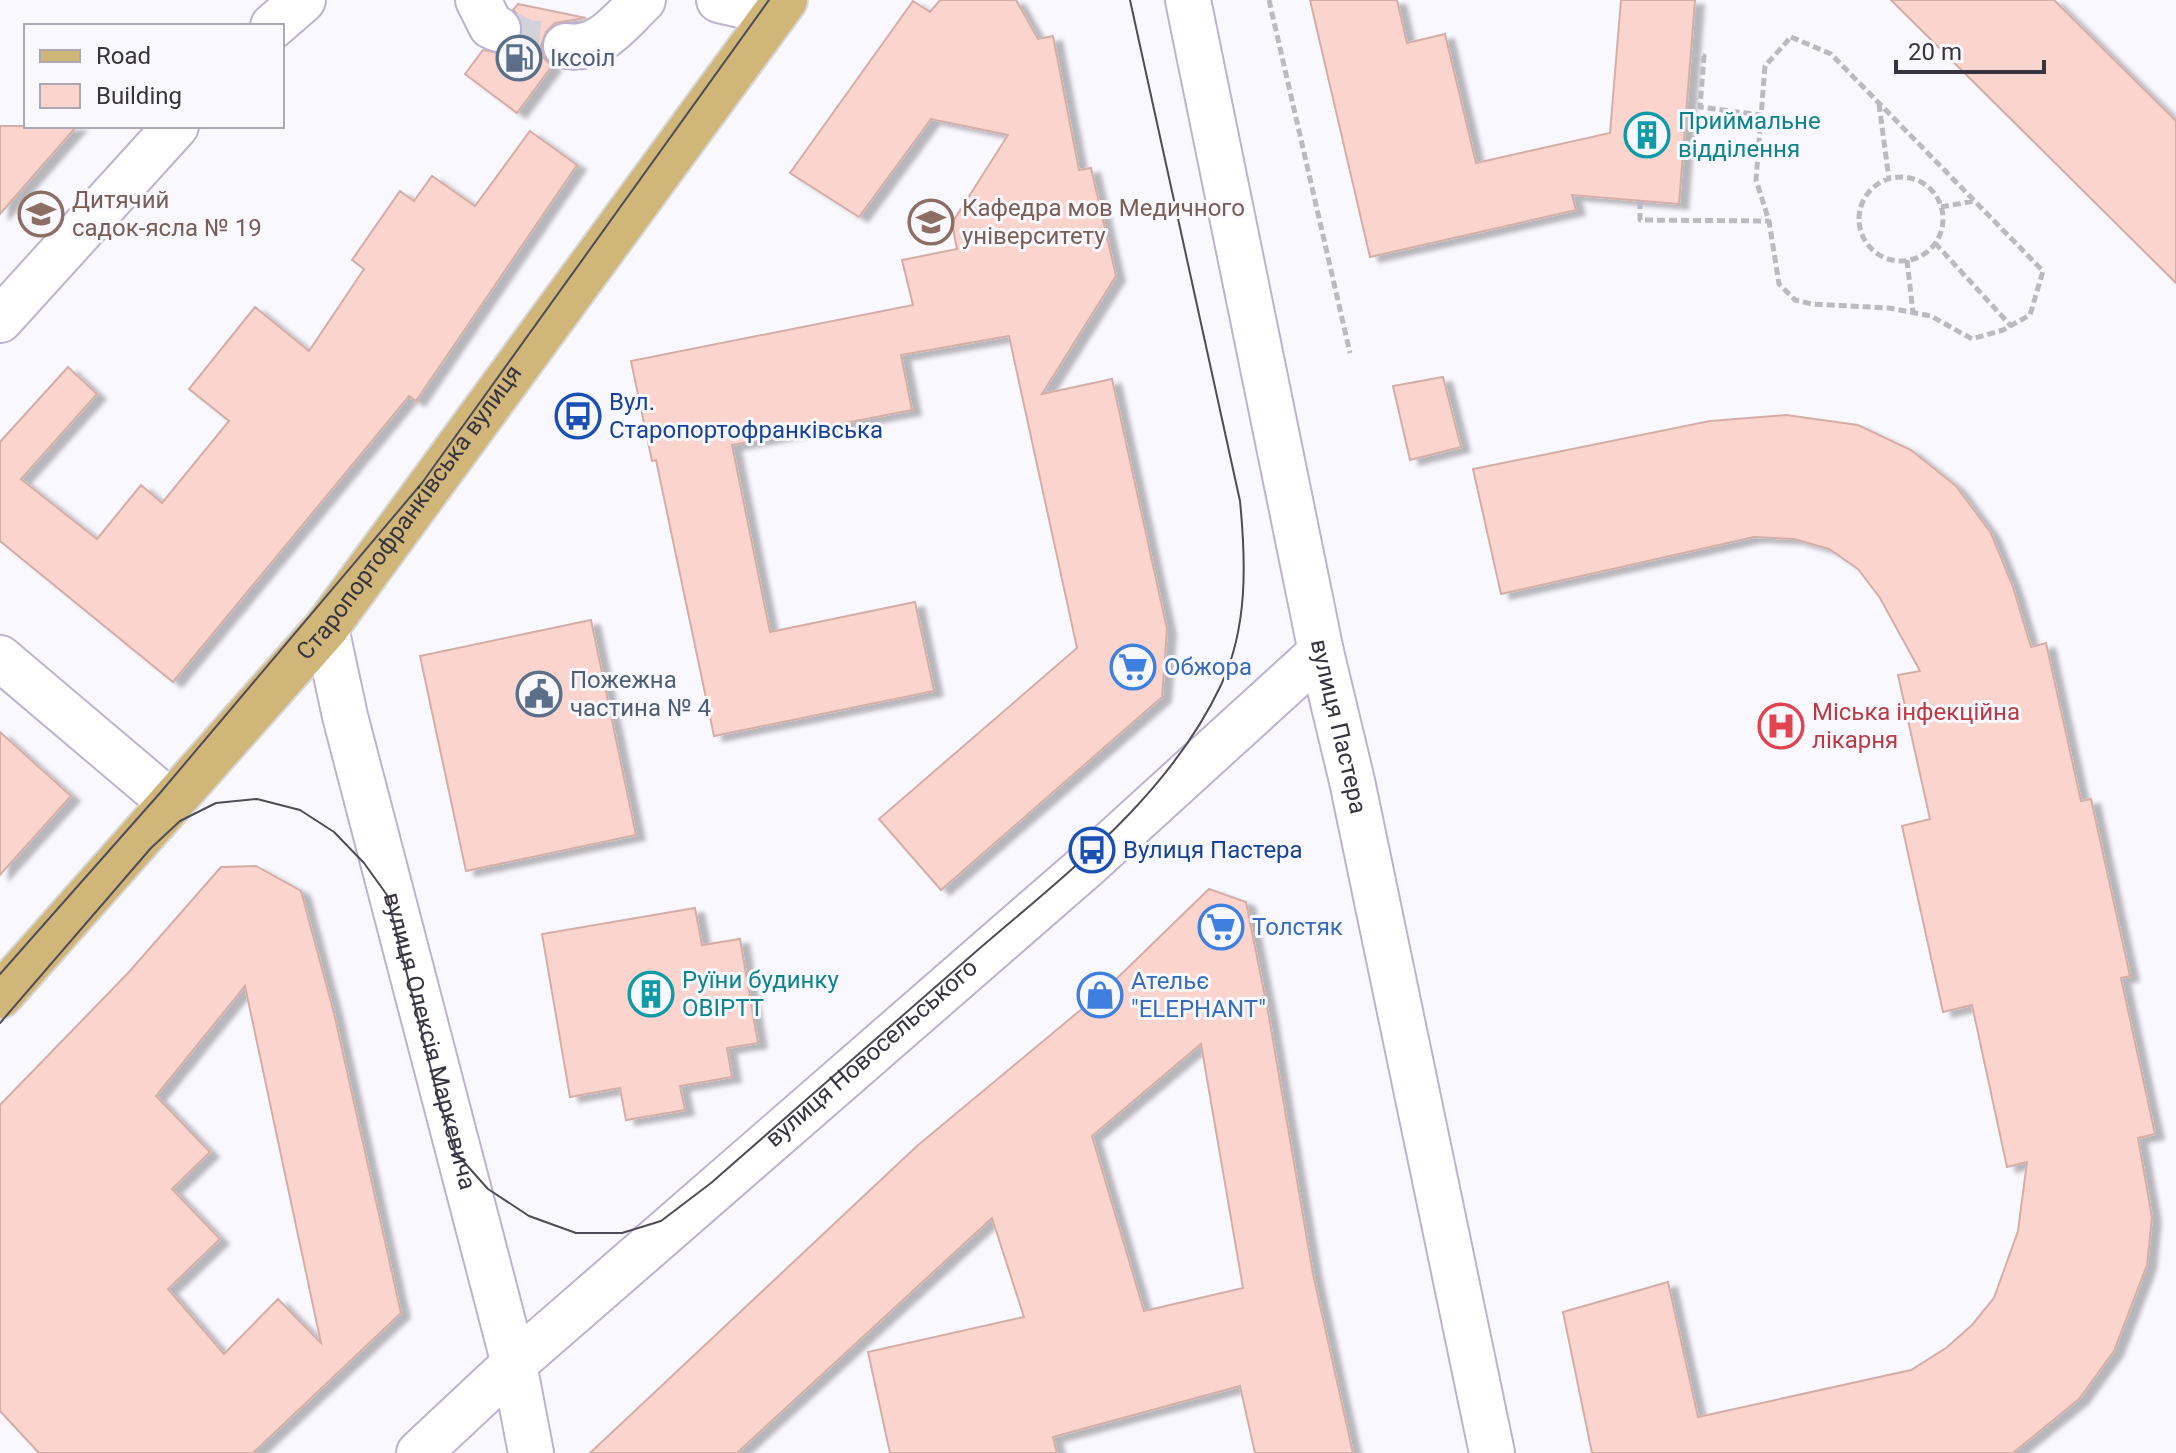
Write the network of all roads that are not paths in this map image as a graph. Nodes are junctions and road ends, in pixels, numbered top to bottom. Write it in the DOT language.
graph roads {
  1 [pos="303,0"];
  2 [pos="643,0"];
  3 [pos="719,0"];
  4 [pos="1188,0"];
  5 [pos="780,7"];
  6 [pos="275,24"];
  7 [pos="566,46"];
  8 [pos="174,128"];
  9 [pos="0,320"];
  10 [pos="326,628"];
  11 [pos="1321,652"];
  12 [pos="0,658"];
  13 [pos="170,802"];
  14 [pos="0,996"];
  15 [pos="514,1364"];
  16 [pos="419,1453"];
  17 [pos="531,1453"];
  18 [pos="1492,1453"];
  1 -- 6 [label="street"];
  2 -- 7 [label="street"];
  3 -- 5 [label="street"];
  4 -- 11 [label="street, вулиця Пастера"];
  5 -- 10 [label="main road, Старопортофранківська вулиця"];
  8 -- 9 [label="street"];
  10 -- 13 [label="main road, Старопортофранківська вулиця"];
  10 -- 15 [label="street, вулиця Олексія Маркевича"];
  11 -- 15 [label="street, вулиця Новосельського"];
  11 -- 18 [label="street, вулиця Пастера"];
  12 -- 13 [label="street"];
  13 -- 14 [label="main road, Старопортофранківська вулиця"];
  15 -- 16 [label="street, вулиця Новосельського"];
  15 -- 17 [label="street, вулиця Олексія Маркевича"];
}
